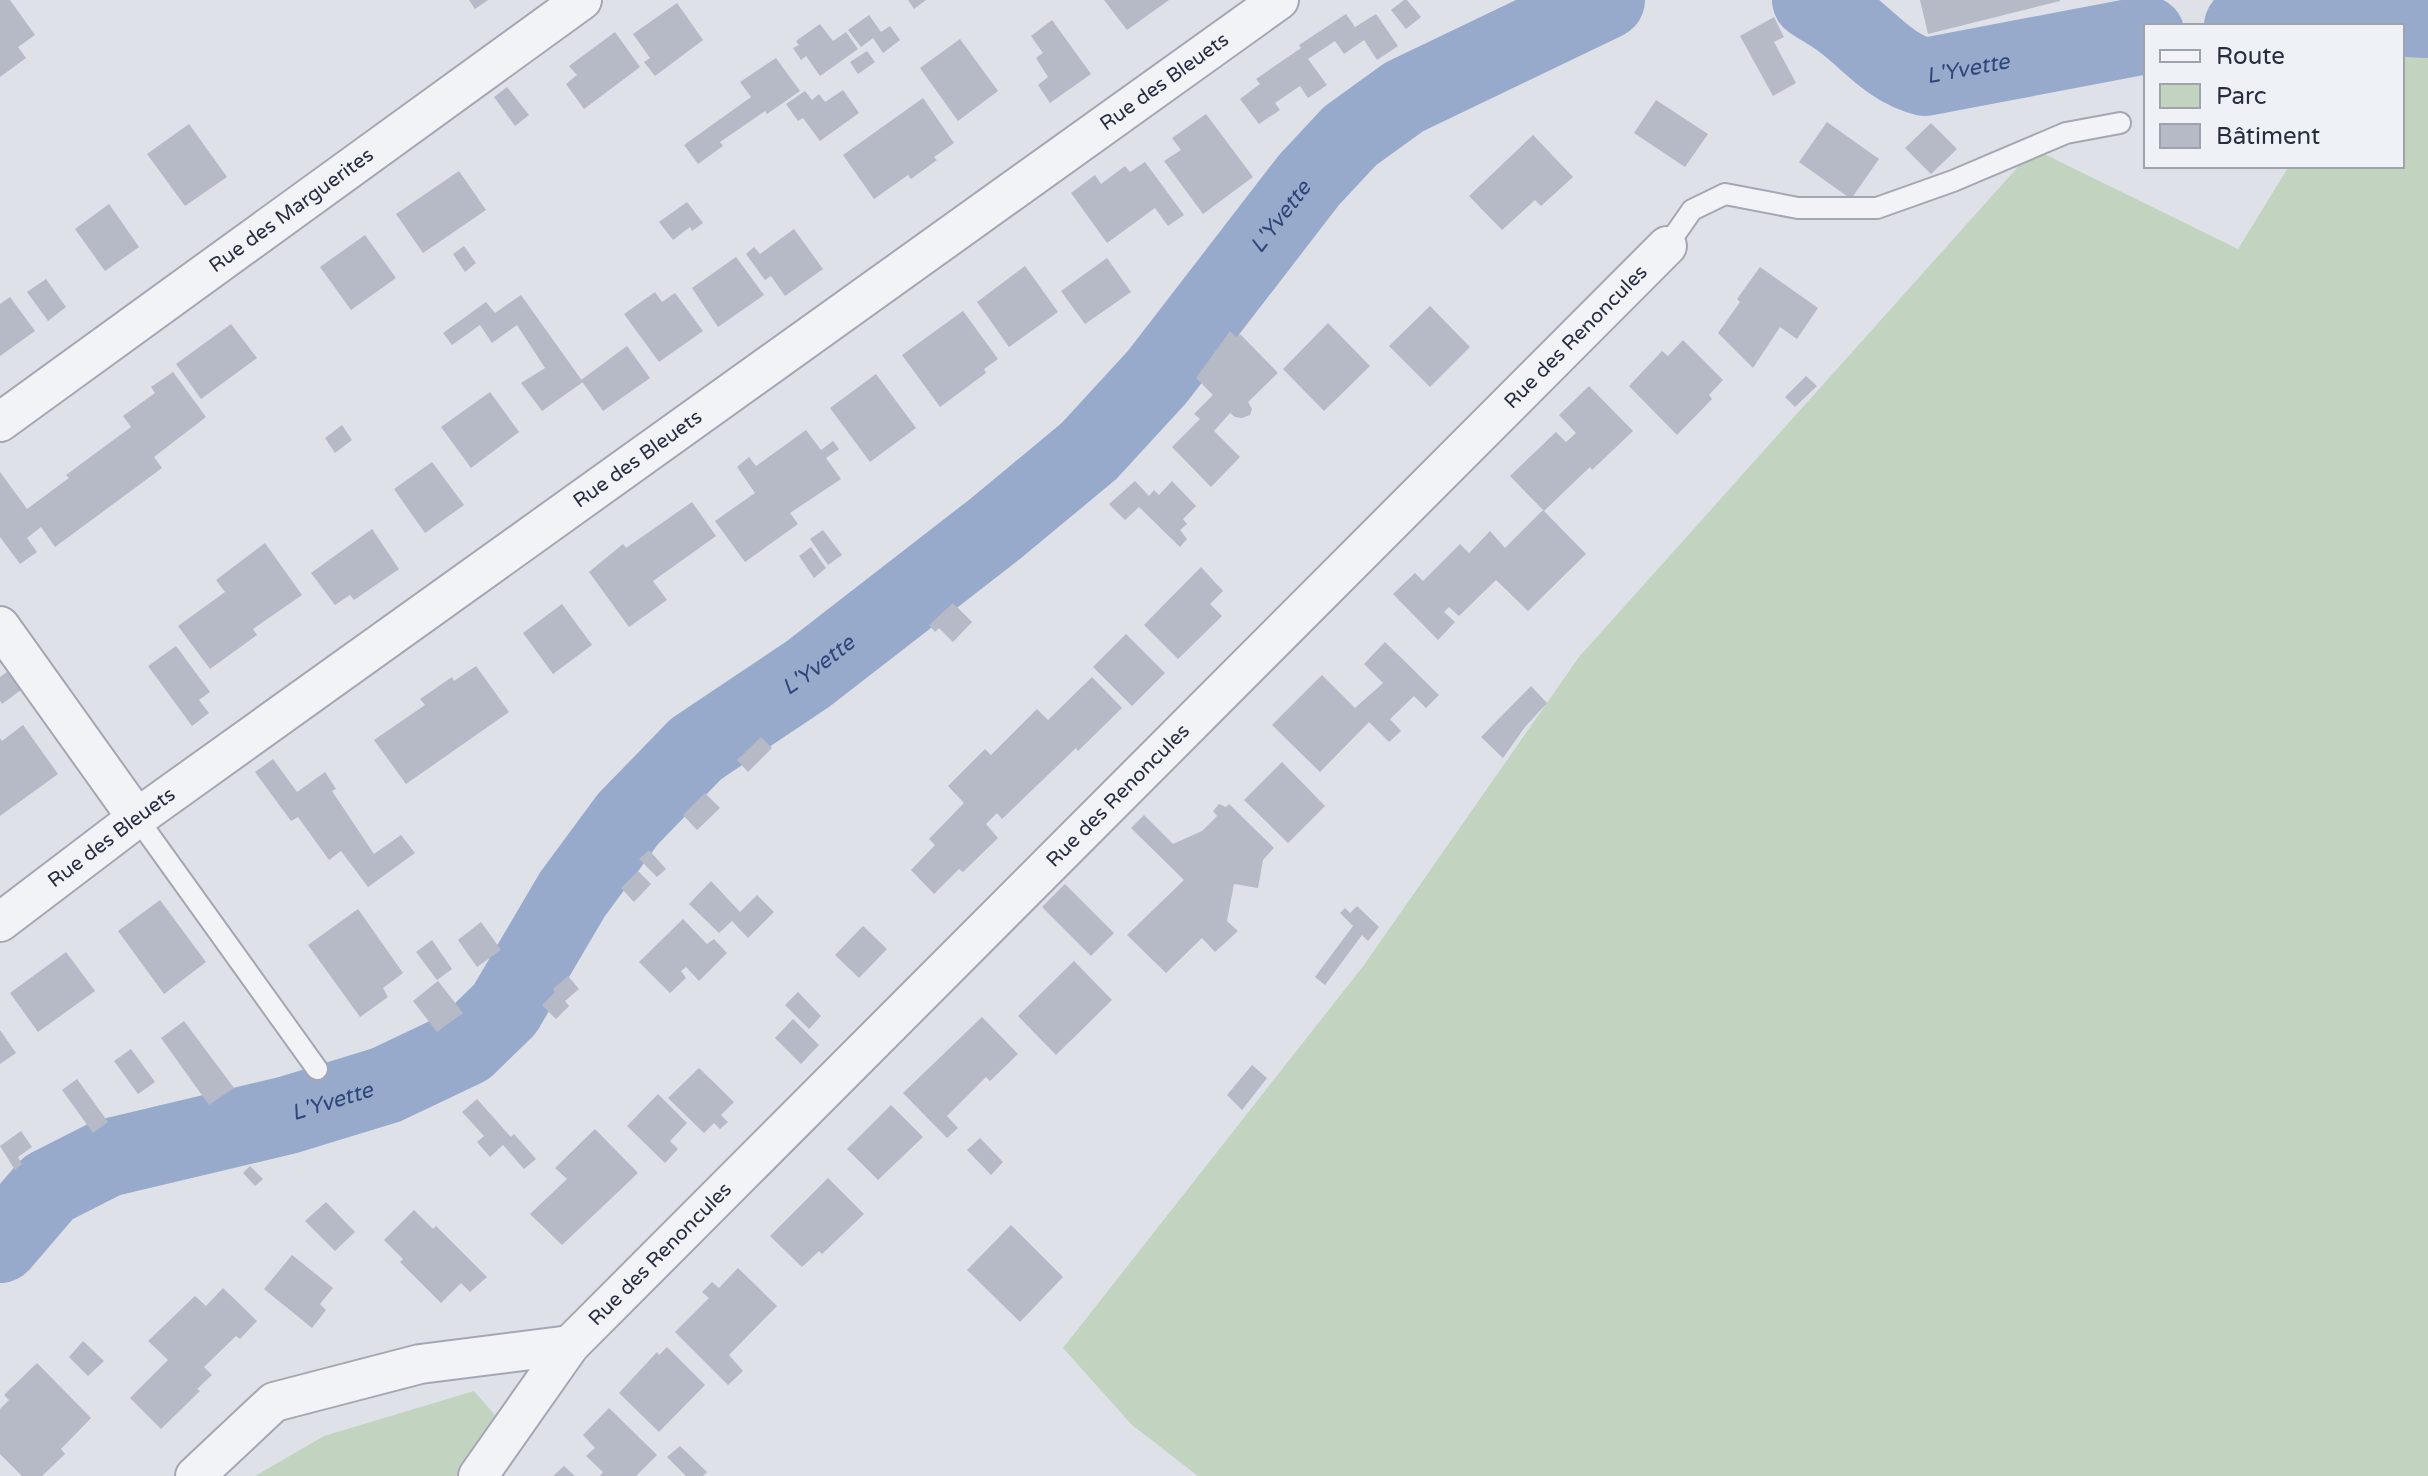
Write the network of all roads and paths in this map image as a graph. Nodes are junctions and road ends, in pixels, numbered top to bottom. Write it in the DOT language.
graph roads {
  1 [pos="582,0"];
  2 [pos="1279,0"];
  3 [pos="2120,123"];
  4 [pos="1667,246"];
  5 [pos="0,422"];
  6 [pos="0,626"];
  7 [pos="137,818"];
  8 [pos="0,922"];
  9 [pos="317,1069"];
  10 [pos="570,1345"];
  11 [pos="195,1476"];
  12 [pos="478,1476"];
  1 -- 5 [label="street, Rue des Marguerites"];
  2 -- 7 [label="street, Rue des Bleuets"];
  3 -- 4 [label="lane"];
  4 -- 10 [label="street, Rue des Renoncules"];
  6 -- 7 [label="street"];
  7 -- 8 [label="street, Rue des Bleuets"];
  7 -- 9 [label="lane"];
  10 -- 11 [label="street"];
  10 -- 12 [label="street, Rue des Renoncules"];
}
